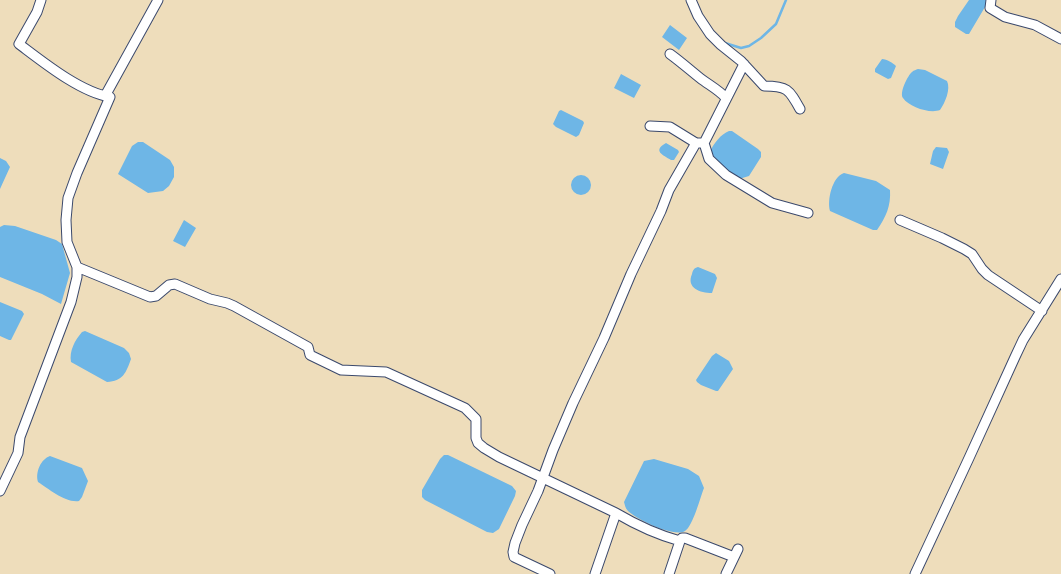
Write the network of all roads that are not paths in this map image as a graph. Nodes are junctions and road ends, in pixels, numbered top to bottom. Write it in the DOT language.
graph roads {
  1 [pos="41,0"];
  2 [pos="158,0"];
  3 [pos="691,0"];
  4 [pos="991,0"];
  5 [pos="1061,39"];
  6 [pos="670,54"];
  7 [pos="744,64"];
  8 [pos="105,96"];
  9 [pos="726,98"];
  10 [pos="800,109"];
  11 [pos="650,126"];
  12 [pos="700,143"];
  13 [pos="808,212"];
  14 [pos="900,220"];
  15 [pos="77,267"];
  16 [pos="1061,279"];
  17 [pos="1042,311"];
  18 [pos="543,478"];
  19 [pos="0,491"];
  20 [pos="616,513"];
  21 [pos="680,540"];
  22 [pos="550,574"];
  23 [pos="595,574"];
  24 [pos="669,574"];
  25 [pos="726,574"];
  26 [pos="915,574"];
  1 -- 8 [label="street"];
  2 -- 8 [label="street"];
  3 -- 7 [label="street"];
  4 -- 5 [label="street"];
  6 -- 9 [label="street"];
  7 -- 9 [label="street"];
  7 -- 10 [label="street"];
  8 -- 15 [label="street"];
  9 -- 12 [label="street"];
  11 -- 12 [label="street"];
  12 -- 13 [label="street"];
  12 -- 18 [label="street"];
  14 -- 17 [label="street"];
  15 -- 18 [label="street"];
  15 -- 19 [label="street"];
  16 -- 17 [label="street"];
  17 -- 26 [label="street"];
  18 -- 20 [label="street"];
  18 -- 22 [label="street"];
  20 -- 21 [label="street"];
  20 -- 23 [label="street"];
  21 -- 24 [label="street"];
  21 -- 25 [label="street"];
}
